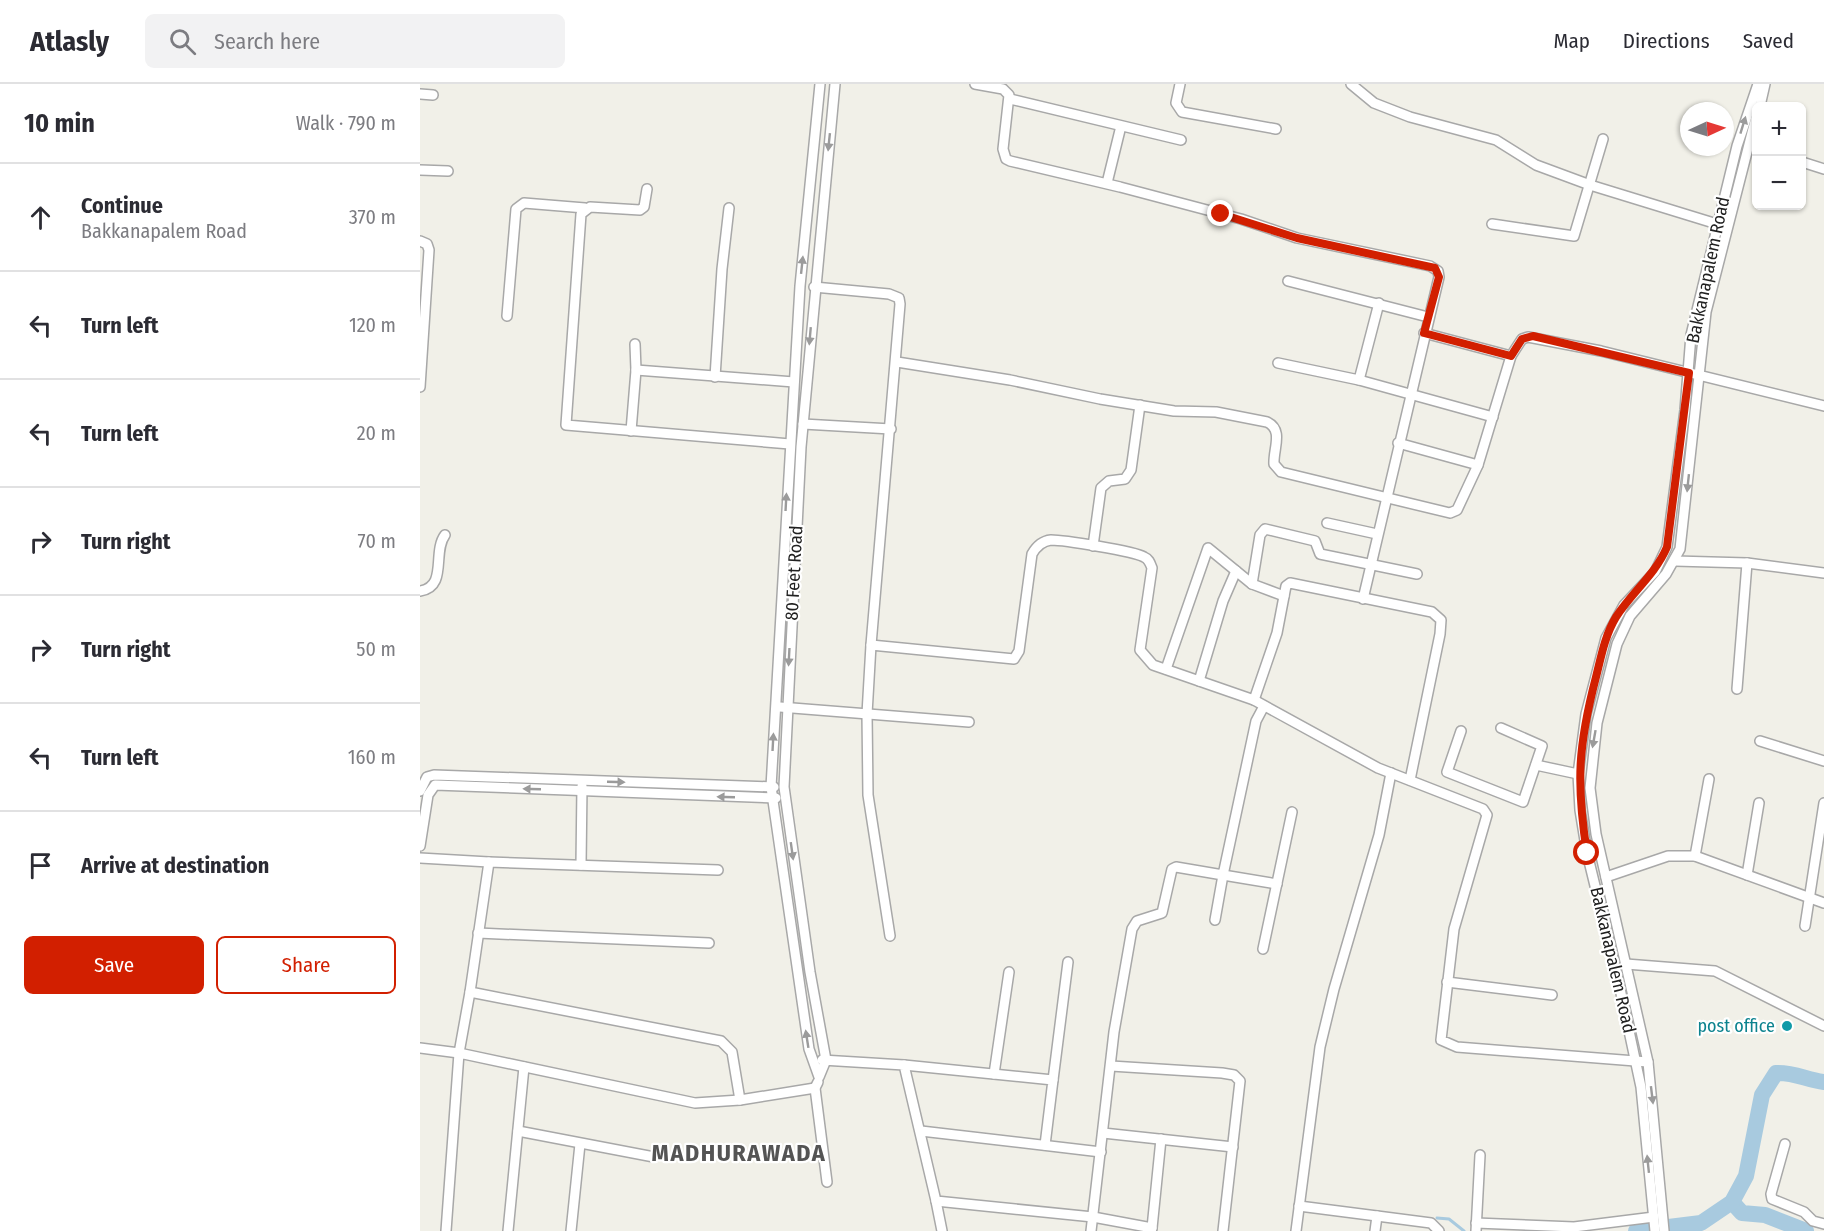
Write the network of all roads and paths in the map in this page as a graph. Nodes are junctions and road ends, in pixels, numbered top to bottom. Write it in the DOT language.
graph roads {
  1 [pos="820,84"];
  2 [pos="835,84"];
  3 [pos="975,84"];
  4 [pos="1180,84"];
  5 [pos="1350,84"];
  6 [pos="1758,84"];
  7 [pos="1765,84"];
  8 [pos="420,94"];
  9 [pos="433,94"];
  10 [pos="1010,99"];
  11 [pos="1761,102"];
  12 [pos="1121,126"];
  13 [pos="1276,129"];
  14 [pos="1181,140"];
  15 [pos="1603,140"];
  16 [pos="1737,146"];
  17 [pos="1752,149"];
  18 [pos="1806,163"];
  19 [pos="1824,169"];
  20 [pos="420,170"];
  21 [pos="448,171"];
  22 [pos="1107,183"];
  23 [pos="1590,185"];
  24 [pos="646,189"];
  25 [pos="585,208"];
  26 [pos="729,208"];
  27 [pos="1492,224"];
  28 [pos="1717,224"];
  29 [pos="420,241"];
  30 [pos="1288,281"];
  31 [pos="814,287"];
  32 [pos="1379,303"];
  33 [pos="423,305"];
  34 [pos="507,316"];
  35 [pos="1428,317"];
  36 [pos="1424,333"];
  37 [pos="635,344"];
  38 [pos="1511,356"];
  39 [pos="897,362"];
  40 [pos="1278,363"];
  41 [pos="636,370"];
  42 [pos="1689,373"];
  43 [pos="1699,376"];
  44 [pos="715,377"];
  45 [pos="1359,380"];
  46 [pos="794,382"];
  47 [pos="420,387"];
  48 [pos="1410,392"];
  49 [pos="1140,405"];
  50 [pos="1824,406"];
  51 [pos="1493,417"];
  52 [pos="803,424"];
  53 [pos="891,429"];
  54 [pos="631,431"];
  55 [pos="1398,443"];
  56 [pos="790,444"];
  57 [pos="1478,465"];
  58 [pos="1385,499"];
  59 [pos="1328,523"];
  60 [pos="1377,534"];
  61 [pos="445,535"];
  62 [pos="1093,546"];
  63 [pos="1676,561"];
  64 [pos="1746,563"];
  65 [pos="1371,564"];
  66 [pos="1236,571"];
  67 [pos="1824,573"];
  68 [pos="1417,574"];
  69 [pos="1252,584"];
  70 [pos="420,591"];
  71 [pos="1284,596"];
  72 [pos="1363,599"];
  73 [pos="871,645"];
  74 [pos="1166,669"];
  75 [pos="1199,681"];
  76 [pos="1737,689"];
  77 [pos="1254,700"];
  78 [pos="1264,706"];
  79 [pos="774,707"];
  80 [pos="786,707"];
  81 [pos="867,714"];
  82 [pos="969,722"];
  83 [pos="1501,728"];
  84 [pos="1461,730"];
  85 [pos="1760,741"];
  86 [pos="1824,761"];
  87 [pos="1536,765"];
  88 [pos="1391,773"];
  89 [pos="1578,774"];
  90 [pos="1709,779"];
  91 [pos="1410,780"];
  92 [pos="582,786"];
  93 [pos="771,787"];
  94 [pos="784,787"];
  95 [pos="420,791"];
  96 [pos="771,798"];
  97 [pos="785,799"];
  98 [pos="1759,803"];
  99 [pos="1824,803"];
  100 [pos="1292,812"];
  101 [pos="420,846"];
  102 [pos="1695,856"];
  103 [pos="420,858"];
  104 [pos="489,862"];
  105 [pos="581,865"];
  106 [pos="718,870"];
  107 [pos="1223,875"];
  108 [pos="1751,877"];
  109 [pos="1606,878"];
  110 [pos="1277,884"];
  111 [pos="1811,898"];
  112 [pos="1824,903"];
  113 [pos="1215,920"];
  114 [pos="1805,926"];
  115 [pos="478,933"];
  116 [pos="890,936"];
  117 [pos="709,943"];
  118 [pos="1263,949"];
  119 [pos="1068,962"];
  120 [pos="1626,964"];
  121 [pos="1009,972"];
  122 [pos="1447,982"];
  123 [pos="470,992"];
  124 [pos="1552,995"];
  125 [pos="1824,1026"];
  126 [pos="420,1048"];
  127 [pos="459,1053"];
  128 [pos="826,1060"];
  129 [pos="813,1061"];
  130 [pos="1636,1061"];
  131 [pos="1648,1062"];
  132 [pos="904,1065"];
  133 [pos="1111,1066"];
  134 [pos="524,1067"];
  135 [pos="994,1074"];
  136 [pos="819,1077"];
  137 [pos="1053,1080"];
  138 [pos="816,1088"];
  139 [pos="740,1100"];
  140 [pos="518,1131"];
  141 [pos="921,1131"];
  142 [pos="1103,1133"];
  143 [pos="1161,1139"];
  144 [pos="580,1144"];
  145 [pos="1785,1144"];
  146 [pos="1045,1145"];
  147 [pos="1233,1147"];
  148 [pos="1101,1152"];
  149 [pos="1480,1155"];
  150 [pos="654,1157"];
  151 [pos="827,1182"];
  152 [pos="936,1201"];
  153 [pos="1299,1206"];
  154 [pos="1377,1216"];
  155 [pos="1093,1217"];
  156 [pos="1824,1224"];
  157 [pos="1658,1225"];
  158 [pos="1476,1227"];
  159 [pos="1151,1229"];
  160 [pos="446,1231"];
  161 [pos="508,1231"];
  162 [pos="571,1231"];
  163 [pos="942,1231"];
  164 [pos="1091,1231"];
  165 [pos="1223,1231"];
  166 [pos="1296,1231"];
  167 [pos="1375,1231"];
  168 [pos="1439,1231"];
  46 -- 1 [label="street, one-way"];
  2 -- 31 [label="street, 80 Feet Road, one-way"];
  3 -- 10 [label="street"];
  4 -- 13 [label="street"];
  5 -- 23 [label="street"];
  16 -- 6 [label="street, Bakkanapalem Road, one-way"];
  7 -- 11 [label="street"];
  8 -- 9 [label="street"];
  10 -- 12 [label="street"];
  10 -- 22 [label="street"];
  12 -- 14 [label="street"];
  12 -- 22 [label="street"];
  15 -- 23 [label="street"];
  16 -- 17 [label="street"];
  16 -- 28 [label="street, Bakkanapalem Road"];
  17 -- 43 [label="street"];
  18 -- 19 [label="street"];
  20 -- 21 [label="street"];
  22 -- 35 [label="street"];
  23 -- 27 [label="street"];
  23 -- 28 [label="street"];
  24 -- 25 [label="street"];
  25 -- 34 [label="street"];
  25 -- 54 [label="street"];
  26 -- 44 [label="street"];
  28 -- 42 [label="street, Bakkanapalem Road"];
  29 -- 33 [label="street"];
  30 -- 32 [label="street"];
  31 -- 39 [label="street"];
  31 -- 52 [label="street, 80 Feet Road, one-way"];
  32 -- 35 [label="street"];
  32 -- 45 [label="street"];
  33 -- 47 [label="street"];
  35 -- 36 [label="street"];
  36 -- 38 [label="street"];
  36 -- 48 [label="street"];
  37 -- 41 [label="street"];
  38 -- 42 [label="street"];
  38 -- 51 [label="street"];
  39 -- 49 [label="street"];
  39 -- 53 [label="street"];
  40 -- 45 [label="street"];
  41 -- 44 [label="street"];
  41 -- 54 [label="street"];
  42 -- 43 [label="street"];
  42 -- 89 [label="street, Bakkanapalem Road"];
  43 -- 50 [label="street"];
  43 -- 63 [label="street, one-way"];
  44 -- 46 [label="street"];
  45 -- 48 [label="street"];
  46 -- 56 [label="street"];
  48 -- 51 [label="street"];
  48 -- 55 [label="street"];
  49 -- 58 [label="street"];
  49 -- 62 [label="street"];
  51 -- 57 [label="street"];
  52 -- 53 [label="street"];
  52 -- 80 [label="street, 80 Feet Road, one-way"];
  53 -- 73 [label="street"];
  54 -- 56 [label="street"];
  55 -- 57 [label="street"];
  55 -- 58 [label="street"];
  79 -- 56 [label="street, one-way"];
  57 -- 58 [label="street"];
  58 -- 60 [label="street"];
  59 -- 60 [label="street"];
  60 -- 65 [label="street"];
  61 -- 70 [label="street"];
  62 -- 73 [label="street"];
  62 -- 74 [label="street"];
  63 -- 64 [label="street"];
  63 -- 109 [label="street, one-way"];
  64 -- 67 [label="street"];
  64 -- 76 [label="street"];
  65 -- 68 [label="street"];
  65 -- 69 [label="street"];
  65 -- 72 [label="street"];
  66 -- 69 [label="street"];
  66 -- 74 [label="street"];
  66 -- 75 [label="street"];
  69 -- 71 [label="street"];
  71 -- 72 [label="street"];
  71 -- 77 [label="street"];
  72 -- 91 [label="street"];
  73 -- 81 [label="street"];
  74 -- 75 [label="street"];
  75 -- 77 [label="street"];
  77 -- 78 [label="street"];
  78 -- 88 [label="street"];
  78 -- 107 [label="street"];
  79 -- 80 [label="street"];
  93 -- 79 [label="street, one-way"];
  80 -- 81 [label="street"];
  80 -- 94 [label="street, 80 Feet Road"];
  81 -- 82 [label="street"];
  81 -- 116 [label="street"];
  83 -- 87 [label="street"];
  84 -- 87 [label="street"];
  85 -- 86 [label="street"];
  87 -- 89 [label="street"];
  88 -- 91 [label="street"];
  88 -- 153 [label="street"];
  89 -- 130 [label="street, Bakkanapalem Road"];
  90 -- 102 [label="street"];
  91 -- 122 [label="street"];
  92 -- 93 [label="street, one-way"];
  92 -- 95 [label="street"];
  96 -- 92 [label="street, one-way"];
  92 -- 101 [label="street, one-way"];
  92 -- 105 [label="street"];
  93 -- 94 [label="street"];
  93 -- 96 [label="street"];
  94 -- 97 [label="street, 80 Feet Road"];
  96 -- 97 [label="street"];
  129 -- 96 [label="street, one-way"];
  97 -- 128 [label="street, 80 Feet Road, one-way"];
  98 -- 108 [label="street"];
  99 -- 111 [label="street"];
  100 -- 110 [label="street"];
  102 -- 108 [label="street"];
  102 -- 109 [label="street"];
  103 -- 104 [label="street"];
  104 -- 105 [label="street"];
  104 -- 115 [label="street"];
  105 -- 106 [label="street"];
  107 -- 110 [label="street"];
  107 -- 113 [label="street"];
  107 -- 133 [label="street"];
  108 -- 111 [label="street"];
  109 -- 120 [label="street"];
  110 -- 118 [label="street"];
  111 -- 112 [label="street"];
  111 -- 114 [label="street"];
  115 -- 117 [label="street"];
  115 -- 123 [label="street"];
  119 -- 137 [label="street"];
  120 -- 125 [label="street"];
  120 -- 131 [label="street"];
  121 -- 135 [label="street"];
  122 -- 124 [label="street"];
  122 -- 130 [label="street"];
  123 -- 127 [label="street"];
  123 -- 139 [label="street"];
  126 -- 127 [label="street"];
  127 -- 134 [label="street"];
  127 -- 160 [label="street"];
  128 -- 129 [label="street"];
  128 -- 132 [label="street"];
  128 -- 136 [label="street"];
  129 -- 136 [label="street"];
  130 -- 131 [label="street"];
  157 -- 130 [label="street, Bakkanapalem Road, one-way"];
  131 -- 157 [label="street, one-way"];
  132 -- 135 [label="street"];
  132 -- 141 [label="street"];
  133 -- 142 [label="street"];
  133 -- 147 [label="street"];
  134 -- 139 [label="street"];
  134 -- 140 [label="street"];
  135 -- 137 [label="street"];
  136 -- 138 [label="street"];
  137 -- 146 [label="street"];
  138 -- 139 [label="street"];
  138 -- 151 [label="street"];
  140 -- 144 [label="street"];
  140 -- 161 [label="street"];
  141 -- 146 [label="street"];
  141 -- 152 [label="street"];
  142 -- 143 [label="street"];
  142 -- 148 [label="street"];
  143 -- 147 [label="street"];
  143 -- 159 [label="street"];
  144 -- 150 [label="street"];
  144 -- 162 [label="street"];
  145 -- 156 [label="street"];
  146 -- 148 [label="street"];
  147 -- 165 [label="street"];
  148 -- 155 [label="street"];
  149 -- 158 [label="street"];
  152 -- 155 [label="street"];
  152 -- 163 [label="street"];
  153 -- 154 [label="street"];
  153 -- 166 [label="street"];
  154 -- 167 [label="street"];
  154 -- 168 [label="street"];
  155 -- 159 [label="street"];
  155 -- 164 [label="street"];
  157 -- 158 [label="street"];
}
